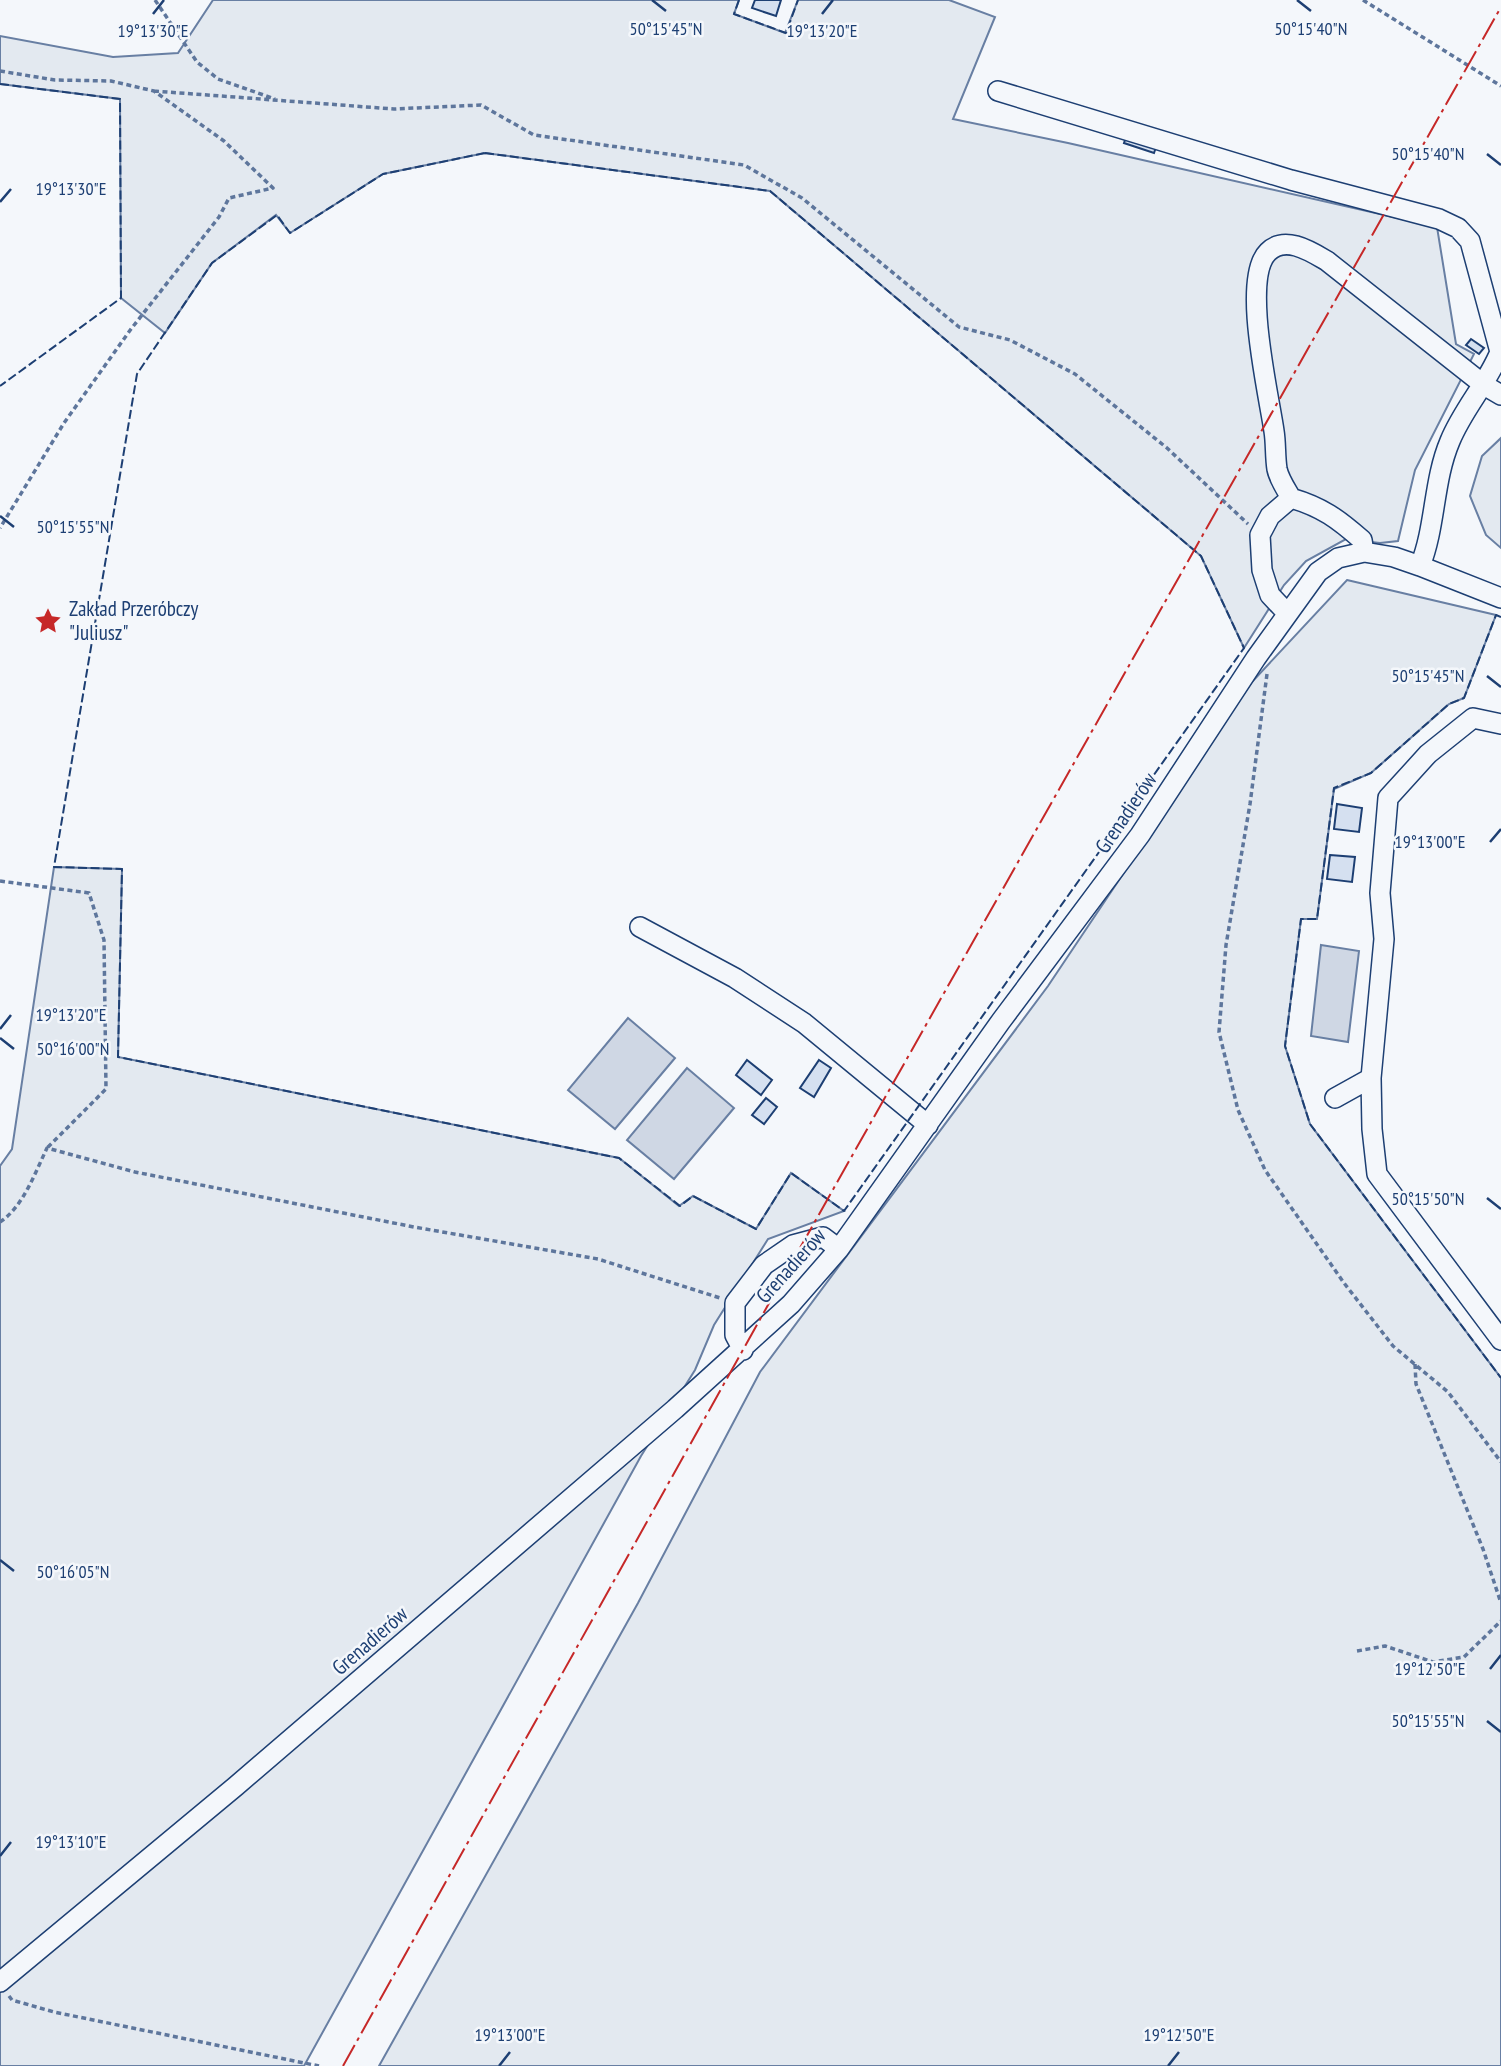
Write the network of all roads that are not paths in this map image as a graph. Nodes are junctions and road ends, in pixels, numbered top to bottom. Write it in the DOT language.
graph roads {
  1 [pos="998,92"];
  2 [pos="1492,390"];
  3 [pos="1291,498"];
  4 [pos="1364,552"];
  5 [pos="1420,566"];
  6 [pos="1501,598"];
  7 [pos="1287,613"];
  8 [pos="1501,724"];
  9 [pos="640,927"];
  10 [pos="1371,1078"];
  11 [pos="1335,1098"];
  12 [pos="928,1125"];
  13 [pos="839,1249"];
  14 [pos="1501,1340"];
  15 [pos="743,1350"];
  16 [pos="3,1988"];
  1 -- 2 [label="street"];
  2 -- 3 [label="street"];
  2 -- 5 [label="street"];
  3 -- 4 [label="street"];
  3 -- 7 [label="street"];
  4 -- 5 [label="street, Grenadierów"];
  4 -- 7 [label="street, Grenadierów"];
  5 -- 6 [label="street, Grenadierów"];
  7 -- 12 [label="street, Grenadierów"];
  8 -- 10 [label="street"];
  9 -- 12 [label="street"];
  10 -- 11 [label="street"];
  10 -- 14 [label="street"];
  12 -- 13 [label="street, Grenadierów"];
  13 -- 15 [label="street, Grenadierów"];
  13 -- 15 [label="street"];
  15 -- 16 [label="street, Grenadierów"];
}
